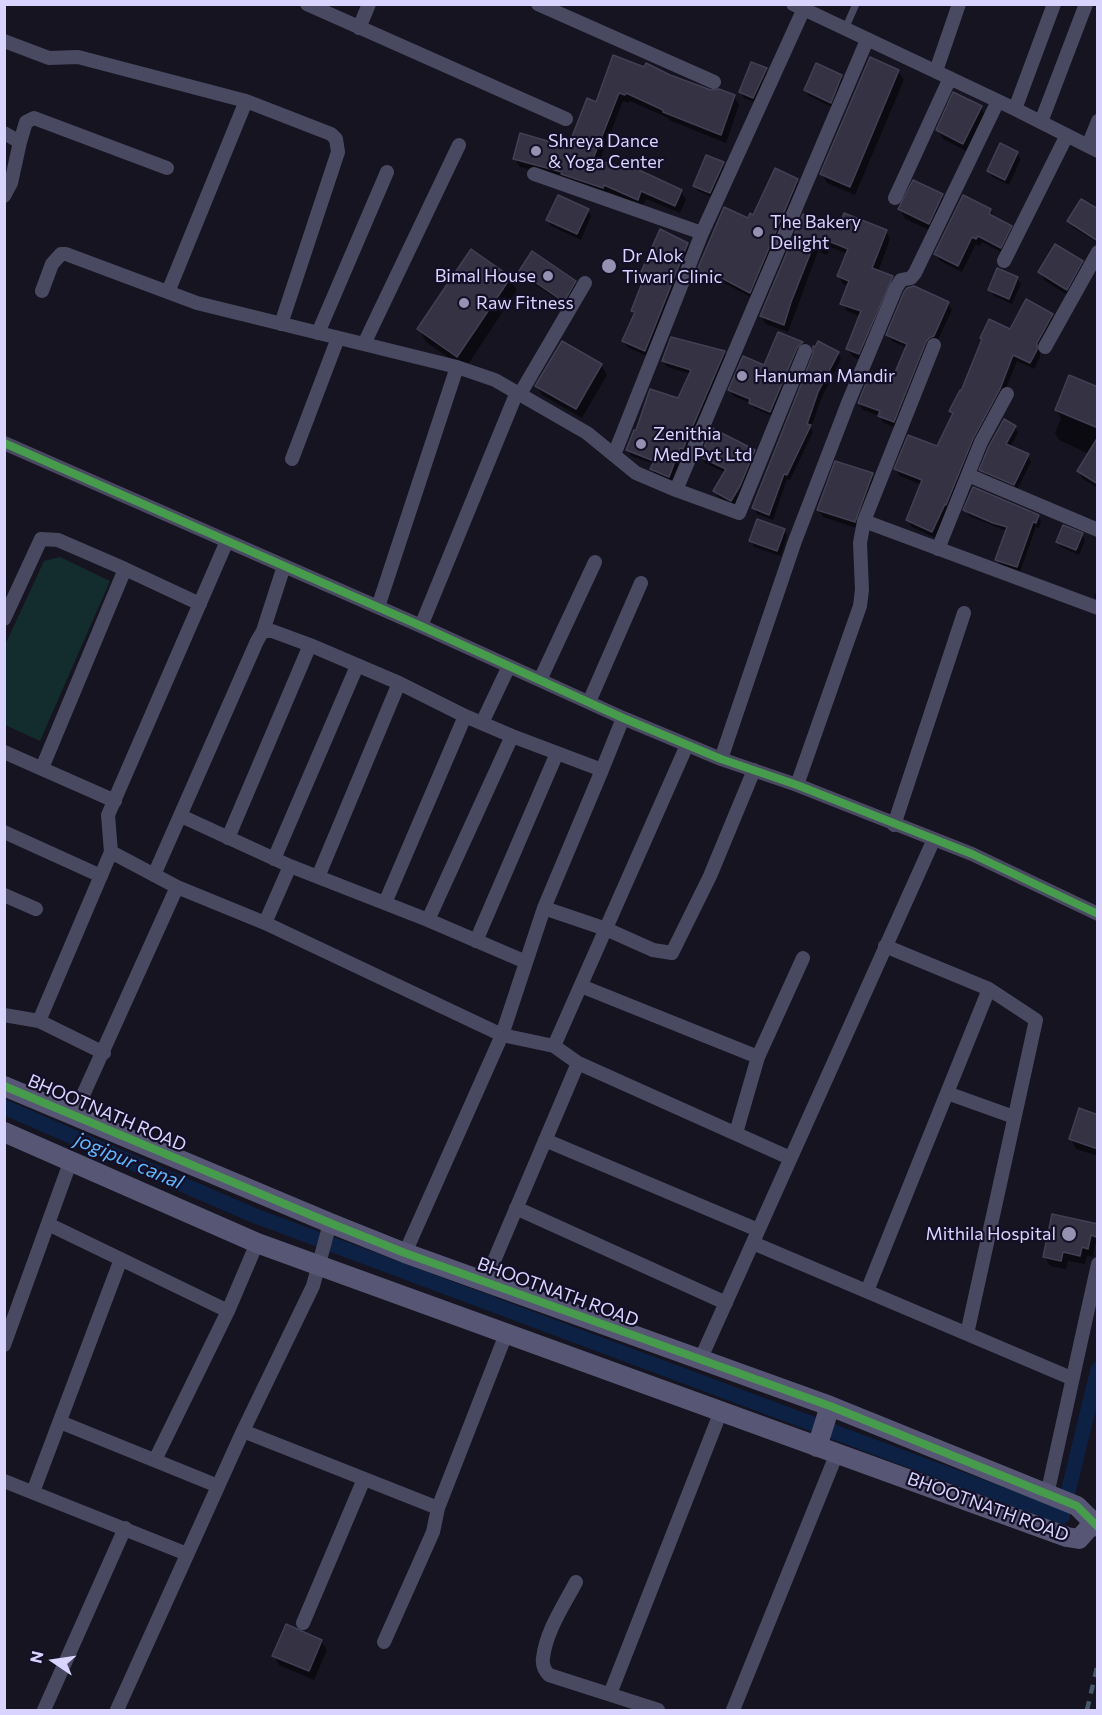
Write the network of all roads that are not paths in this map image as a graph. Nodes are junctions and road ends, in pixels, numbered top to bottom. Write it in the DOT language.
graph roads {
  1 [pos="307,4"];
  2 [pos="369,4"];
  3 [pos="538,4"];
  4 [pos="856,4"];
  5 [pos="958,4"];
  6 [pos="1054,4"];
  7 [pos="1086,4"];
  8 [pos="800,6"];
  9 [pos="359,28"];
  10 [pos="845,29"];
  11 [pos="867,40"];
  12 [pos="4,41"];
  13 [pos="936,71"];
  14 [pos="950,78"];
  15 [pos="714,82"];
  16 [pos="246,101"];
  17 [pos="998,101"];
  18 [pos="1015,109"];
  19 [pos="566,119"];
  20 [pos="1098,121"];
  21 [pos="1041,122"];
  22 [pos="4,133"];
  23 [pos="1067,135"];
  24 [pos="20,142"];
  25 [pos="459,145"];
  26 [pos="1093,149"];
  27 [pos="167,168"];
  28 [pos="387,172"];
  29 [pos="534,174"];
  30 [pos="4,196"];
  31 [pos="895,198"];
  32 [pos="702,233"];
  33 [pos="1098,252"];
  34 [pos="1004,261"];
  35 [pos="585,283"];
  36 [pos="42,291"];
  37 [pos="168,292"];
  38 [pos="281,324"];
  39 [pos="318,333"];
  40 [pos="338,338"];
  41 [pos="364,344"];
  42 [pos="934,345"];
  43 [pos="1045,347"];
  44 [pos="805,351"];
  45 [pos="457,368"];
  46 [pos="518,393"];
  47 [pos="1007,394"];
  48 [pos="4,443"];
  49 [pos="614,455"];
  50 [pos="292,459"];
  51 [pos="968,475"];
  52 [pos="676,490"];
  53 [pos="864,521"];
  54 [pos="1098,530"];
  55 [pos="227,541"];
  56 [pos="938,549"];
  57 [pos="595,562"];
  58 [pos="284,566"];
  59 [pos="125,569"];
  60 [pos="640,584"];
  61 [pos="200,604"];
  62 [pos="378,607"];
  63 [pos="1098,608"];
  64 [pos="964,613"];
  65 [pos="4,619"];
  66 [pos="421,626"];
  67 [pos="263,631"];
  68 [pos="310,645"];
  69 [pos="357,666"];
  70 [pos="509,666"];
  71 [pos="540,680"];
  72 [pos="399,683"];
  73 [pos="589,702"];
  74 [pos="465,716"];
  75 [pos="623,718"];
  76 [pos="482,723"];
  77 [pos="512,736"];
  78 [pos="687,745"];
  79 [pos="4,752"];
  80 [pos="557,753"];
  81 [pos="721,759"];
  82 [pos="42,768"];
  83 [pos="602,770"];
  84 [pos="754,770"];
  85 [pos="797,786"];
  86 [pos="115,801"];
  87 [pos="181,816"];
  88 [pos="894,825"];
  89 [pos="4,832"];
  90 [pos="228,838"];
  91 [pos="934,839"];
  92 [pos="111,852"];
  93 [pos="274,859"];
  94 [pos="290,866"];
  95 [pos="154,875"];
  96 [pos="101,876"];
  97 [pos="318,877"];
  98 [pos="177,887"];
  99 [pos="4,895"];
  100 [pos="385,903"];
  101 [pos="544,908"];
  102 [pos="36,909"];
  103 [pos="1098,914"];
  104 [pos="428,920"];
  105 [pos="265,923"];
  106 [pos="606,929"];
  107 [pos="476,941"];
  108 [pos="885,946"];
  109 [pos="803,958"];
  110 [pos="526,962"];
  111 [pos="581,986"];
  112 [pos="989,989"];
  113 [pos="4,1015"];
  114 [pos="39,1021"];
  115 [pos="502,1035"];
  116 [pos="555,1046"];
  117 [pos="104,1053"];
  118 [pos="758,1057"];
  119 [pos="578,1063"];
  120 [pos="4,1086"];
  121 [pos="947,1094"];
  122 [pos="74,1115"];
  123 [pos="1014,1117"];
  124 [pos="4,1132"];
  125 [pos="736,1133"];
  126 [pos="545,1140"];
  127 [pos="790,1158"];
  128 [pos="71,1160"];
  129 [pos="516,1208"];
  130 [pos="48,1224"];
  131 [pos="328,1230"];
  132 [pos="755,1236"];
  133 [pos="256,1243"];
  134 [pos="405,1253"];
  135 [pos="121,1259"];
  136 [pos="319,1261"];
  137 [pos="1098,1264"];
  138 [pos="485,1282"];
  139 [pos="867,1291"];
  140 [pos="726,1303"];
  141 [pos="228,1311"];
  142 [pos="506,1334"];
  143 [pos="967,1334"];
  144 [pos="4,1345"];
  145 [pos="701,1358"];
  146 [pos="1071,1378"];
  147 [pos="829,1410"];
  148 [pos="721,1411"];
  149 [pos="60,1422"];
  150 [pos="243,1431"];
  151 [pos="818,1444"];
  152 [pos="837,1453"];
  153 [pos="155,1460"];
  154 [pos="364,1479"];
  155 [pos="4,1481"];
  156 [pos="218,1486"];
  157 [pos="33,1492"];
  158 [pos="1049,1496"];
  159 [pos="438,1508"];
  160 [pos="1096,1525"];
  161 [pos="125,1528"];
  162 [pos="187,1554"];
  163 [pos="576,1582"];
  164 [pos="303,1623"];
  165 [pos="384,1642"];
  166 [pos="610,1694"];
  167 [pos="44,1710"];
  168 [pos="117,1710"];
  169 [pos="658,1710"];
  170 [pos="733,1710"];
  1 -- 9 [label="street"];
  2 -- 9 [label="street"];
  3 -- 15 [label="street"];
  4 -- 10 [label="lane"];
  5 -- 13 [label="street"];
  6 -- 18 [label="street"];
  7 -- 21 [label="street"];
  8 -- 10 [label="street"];
  8 -- 32 [label="street"];
  9 -- 19 [label="street"];
  10 -- 11 [label="street"];
  11 -- 13 [label="street"];
  11 -- 52 [label="street"];
  12 -- 16 [label="street"];
  13 -- 14 [label="street"];
  14 -- 17 [label="street"];
  14 -- 31 [label="street"];
  16 -- 37 [label="street"];
  16 -- 38 [label="street"];
  17 -- 18 [label="street"];
  17 -- 81 [label="street"];
  18 -- 21 [label="street"];
  20 -- 26 [label="street"];
  21 -- 23 [label="street"];
  22 -- 24 [label="street"];
  23 -- 26 [label="street"];
  23 -- 34 [label="street"];
  24 -- 27 [label="street"];
  24 -- 30 [label="street"];
  25 -- 41 [label="street"];
  28 -- 39 [label="street"];
  29 -- 32 [label="street"];
  32 -- 49 [label="street"];
  33 -- 43 [label="street"];
  35 -- 46 [label="street"];
  36 -- 37 [label="street"];
  37 -- 38 [label="street"];
  38 -- 39 [label="street"];
  39 -- 40 [label="street"];
  40 -- 41 [label="street"];
  40 -- 50 [label="street"];
  41 -- 45 [label="street"];
  42 -- 53 [label="street"];
  44 -- 52 [label="street"];
  45 -- 46 [label="street"];
  45 -- 62 [label="street"];
  46 -- 49 [label="street"];
  46 -- 66 [label="street"];
  47 -- 51 [label="street"];
  48 -- 55 [label="street"];
  49 -- 52 [label="street"];
  51 -- 54 [label="street"];
  51 -- 56 [label="street"];
  53 -- 56 [label="street"];
  53 -- 85 [label="street"];
  55 -- 58 [label="street"];
  55 -- 61 [label="street"];
  56 -- 63 [label="street"];
  57 -- 71 [label="street"];
  58 -- 62 [label="street"];
  58 -- 67 [label="street"];
  59 -- 61 [label="street"];
  59 -- 65 [label="street"];
  59 -- 82 [label="street"];
  60 -- 73 [label="street"];
  61 -- 86 [label="street"];
  62 -- 66 [label="street"];
  64 -- 88 [label="street"];
  66 -- 70 [label="street"];
  67 -- 68 [label="street"];
  67 -- 87 [label="street"];
  68 -- 69 [label="street"];
  68 -- 90 [label="street"];
  69 -- 72 [label="street"];
  69 -- 93 [label="street"];
  70 -- 71 [label="street"];
  70 -- 76 [label="street"];
  71 -- 73 [label="street"];
  72 -- 74 [label="street"];
  72 -- 97 [label="street"];
  73 -- 75 [label="street"];
  74 -- 76 [label="street"];
  74 -- 100 [label="street"];
  75 -- 78 [label="street"];
  75 -- 83 [label="street"];
  76 -- 77 [label="street"];
  77 -- 80 [label="street"];
  77 -- 104 [label="street"];
  78 -- 81 [label="street"];
  78 -- 106 [label="street"];
  79 -- 82 [label="street"];
  80 -- 83 [label="street"];
  80 -- 107 [label="street"];
  81 -- 84 [label="street"];
  82 -- 86 [label="street"];
  83 -- 101 [label="street"];
  84 -- 85 [label="street"];
  84 -- 106 [label="street"];
  85 -- 88 [label="street"];
  86 -- 92 [label="street"];
  87 -- 90 [label="street"];
  87 -- 95 [label="street"];
  88 -- 91 [label="street"];
  89 -- 96 [label="street"];
  90 -- 93 [label="street"];
  91 -- 103 [label="street"];
  91 -- 108 [label="street"];
  92 -- 95 [label="street"];
  92 -- 96 [label="street"];
  93 -- 94 [label="street"];
  94 -- 97 [label="street"];
  94 -- 105 [label="street"];
  95 -- 98 [label="street"];
  96 -- 114 [label="street"];
  97 -- 100 [label="street"];
  98 -- 105 [label="street"];
  98 -- 117 [label="street"];
  99 -- 102 [label="street"];
  100 -- 104 [label="street"];
  101 -- 106 [label="street"];
  101 -- 110 [label="street"];
  104 -- 107 [label="street"];
  105 -- 115 [label="street"];
  106 -- 111 [label="street"];
  107 -- 110 [label="street"];
  108 -- 112 [label="street"];
  108 -- 127 [label="street"];
  109 -- 118 [label="street"];
  110 -- 115 [label="street"];
  111 -- 116 [label="street"];
  111 -- 118 [label="street"];
  112 -- 121 [label="street"];
  112 -- 123 [label="street"];
  113 -- 114 [label="street"];
  114 -- 117 [label="street"];
  115 -- 116 [label="street"];
  115 -- 134 [label="street"];
  116 -- 119 [label="street"];
  117 -- 122 [label="street"];
  118 -- 125 [label="street"];
  119 -- 125 [label="street"];
  119 -- 126 [label="street"];
  120 -- 122 [label="street, BHOOTNATH ROAD"];
  121 -- 123 [label="street"];
  121 -- 139 [label="street"];
  122 -- 131 [label="street, BHOOTNATH ROAD"];
  123 -- 143 [label="street"];
  124 -- 128 [label="street, BHOOTNATH ROAD"];
  125 -- 127 [label="street"];
  126 -- 129 [label="street"];
  126 -- 132 [label="street"];
  127 -- 132 [label="street"];
  128 -- 130 [label="street"];
  128 -- 133 [label="street, BHOOTNATH ROAD"];
  129 -- 138 [label="street"];
  129 -- 140 [label="street"];
  130 -- 135 [label="street"];
  130 -- 144 [label="street"];
  131 -- 134 [label="street, BHOOTNATH ROAD"];
  131 -- 136 [label="street"];
  132 -- 139 [label="street"];
  132 -- 140 [label="street"];
  133 -- 136 [label="street, BHOOTNATH ROAD"];
  133 -- 141 [label="street"];
  134 -- 138 [label="street, BHOOTNATH ROAD"];
  135 -- 141 [label="street"];
  135 -- 149 [label="street"];
  136 -- 142 [label="street, BHOOTNATH ROAD"];
  136 -- 150 [label="street"];
  137 -- 146 [label="street"];
  138 -- 145 [label="street, BHOOTNATH ROAD"];
  139 -- 143 [label="street"];
  140 -- 145 [label="street"];
  141 -- 153 [label="street"];
  142 -- 148 [label="street, BHOOTNATH ROAD"];
  142 -- 159 [label="street"];
  143 -- 146 [label="street"];
  145 -- 147 [label="street, BHOOTNATH ROAD"];
  146 -- 158 [label="street"];
  147 -- 151 [label="street"];
  147 -- 158 [label="street, BHOOTNATH ROAD"];
  148 -- 151 [label="street, BHOOTNATH ROAD"];
  148 -- 166 [label="street"];
  149 -- 153 [label="street"];
  149 -- 157 [label="street"];
  150 -- 154 [label="street"];
  150 -- 156 [label="street"];
  151 -- 152 [label="street, BHOOTNATH ROAD"];
  152 -- 160 [label="street, BHOOTNATH ROAD"];
  152 -- 170 [label="street"];
  153 -- 156 [label="street"];
  154 -- 159 [label="street"];
  154 -- 164 [label="street"];
  155 -- 157 [label="street"];
  156 -- 162 [label="street"];
  157 -- 161 [label="street"];
  158 -- 160 [label="street, BHOOTNATH ROAD"];
  159 -- 165 [label="street"];
  161 -- 162 [label="street"];
  161 -- 167 [label="street"];
  162 -- 168 [label="street"];
  163 -- 166 [label="street"];
  166 -- 169 [label="street"];
}
